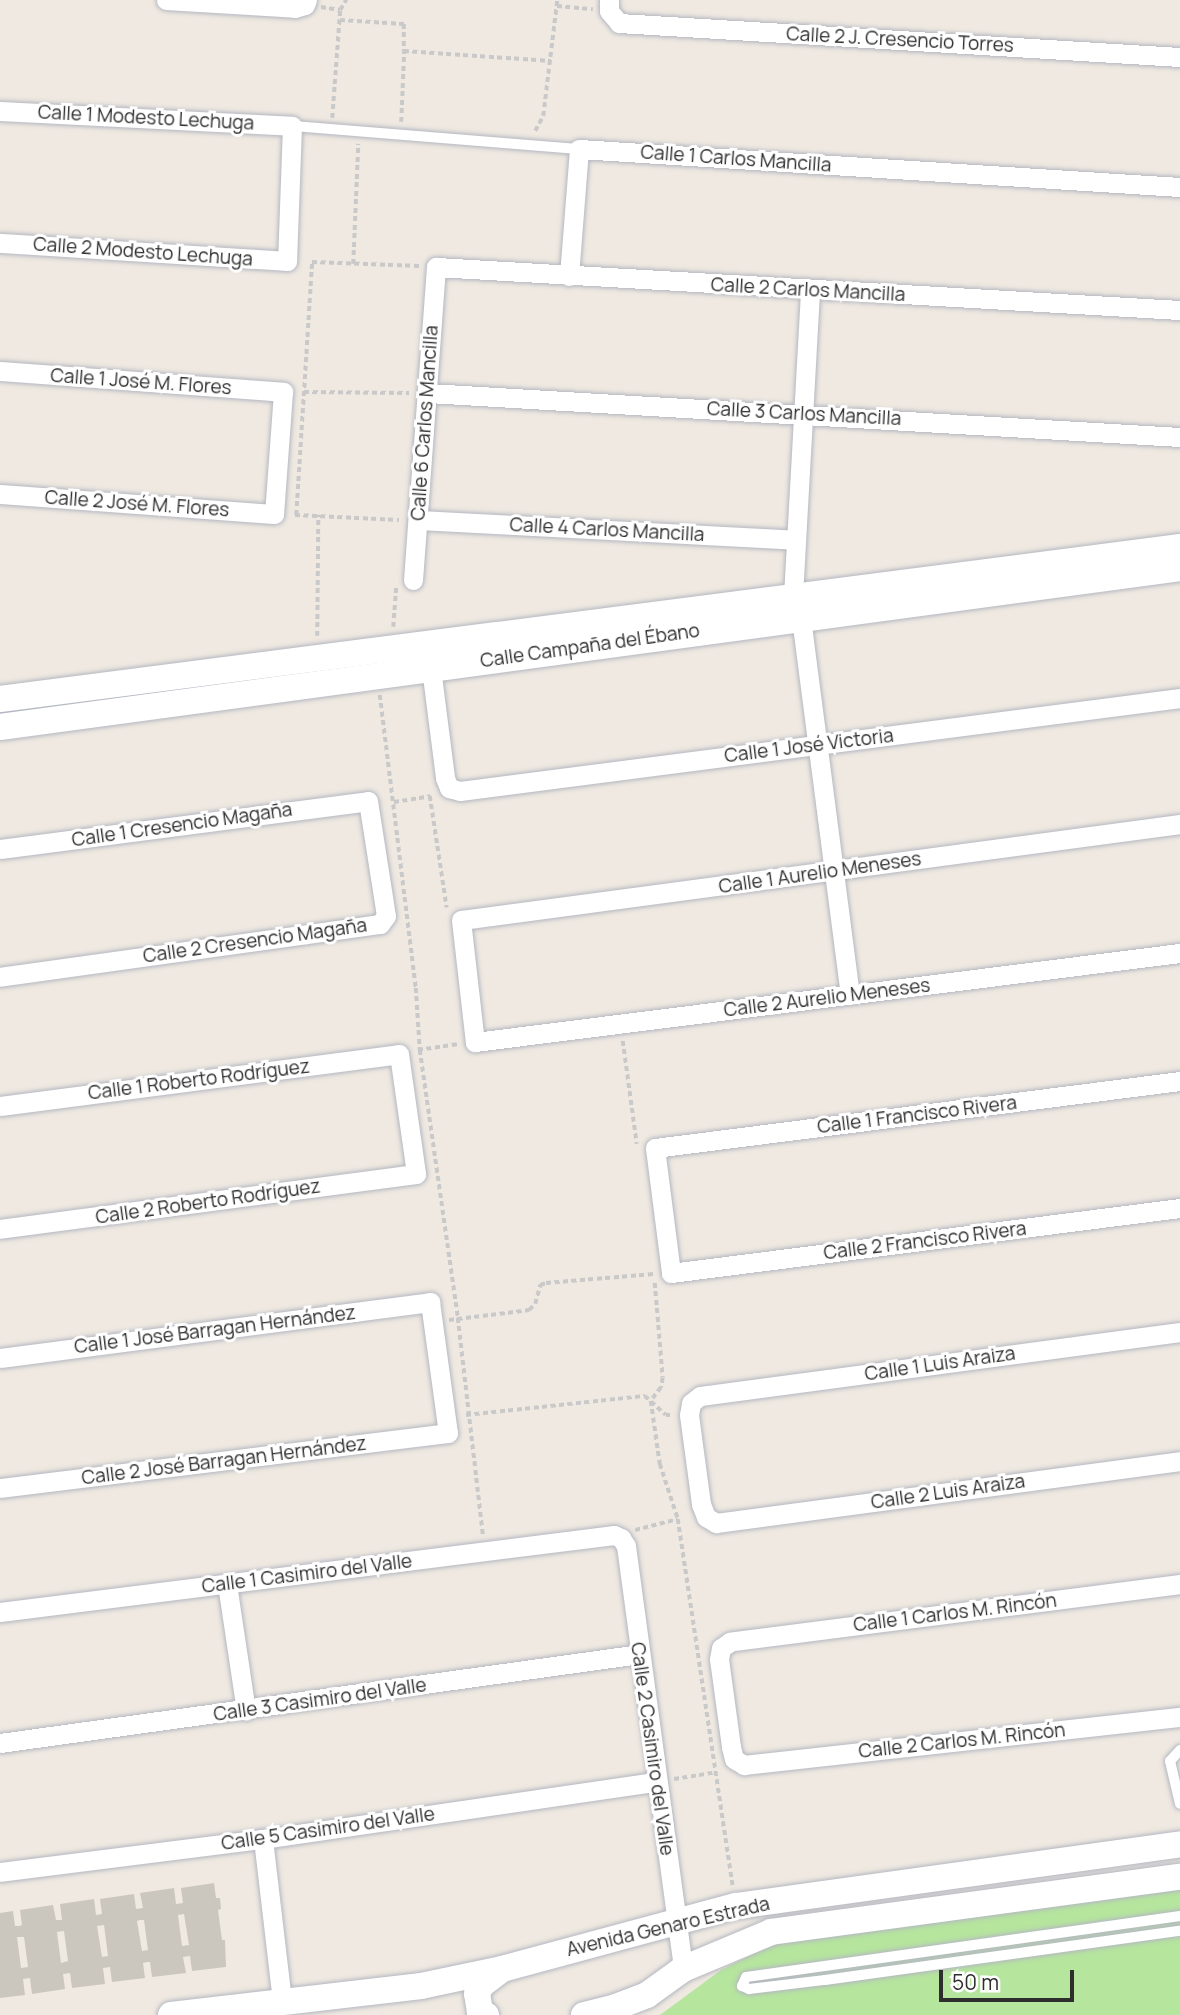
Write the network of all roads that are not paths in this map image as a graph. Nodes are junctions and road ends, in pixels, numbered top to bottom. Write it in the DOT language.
graph roads {
  1 [pos="166,0"];
  2 [pos="301,4"];
  3 [pos="612,11"];
  4 [pos="1180,57"];
  5 [pos="0,111"];
  6 [pos="292,125"];
  7 [pos="579,149"];
  8 [pos="1180,187"];
  9 [pos="0,243"];
  10 [pos="436,267"];
  11 [pos="569,276"];
  12 [pos="810,290"];
  13 [pos="1180,310"];
  14 [pos="0,371"];
  15 [pos="428,393"];
  16 [pos="802,413"];
  17 [pos="1180,437"];
  18 [pos="0,495"];
  19 [pos="274,514"];
  20 [pos="419,520"];
  21 [pos="794,540"];
  22 [pos="1180,547"];
  23 [pos="1180,568"];
  24 [pos="413,580"];
  25 [pos="797,607"];
  26 [pos="603,633"];
  27 [pos="431,668"];
  28 [pos="1180,698"];
  29 [pos="0,699"];
  30 [pos="0,727"];
  31 [pos="817,745"];
  32 [pos="367,802"];
  33 [pos="1180,824"];
  34 [pos="0,849"];
  35 [pos="834,871"];
  36 [pos="1180,953"];
  37 [pos="0,977"];
  38 [pos="850,995"];
  39 [pos="475,1042"];
  40 [pos="1180,1081"];
  41 [pos="0,1106"];
  42 [pos="416,1174"];
  43 [pos="1180,1208"];
  44 [pos="0,1229"];
  45 [pos="671,1273"];
  46 [pos="1180,1332"];
  47 [pos="0,1358"];
  48 [pos="447,1425"];
  49 [pos="1180,1461"];
  50 [pos="0,1488"];
  51 [pos="716,1523"];
  52 [pos="618,1536"];
  53 [pos="227,1584"];
  54 [pos="1180,1584"];
  55 [pos="0,1612"];
  56 [pos="640,1654"];
  57 [pos="246,1711"];
  58 [pos="1180,1717"];
  59 [pos="0,1743"];
  60 [pos="1180,1750"];
  61 [pos="744,1765"];
  62 [pos="656,1782"];
  63 [pos="1180,1804"];
  64 [pos="263,1839"];
  65 [pos="1180,1844"];
  66 [pos="0,1872"];
  67 [pos="1180,1877"];
  68 [pos="1180,1916"];
  69 [pos="676,1924"];
  70 [pos="1180,1931"];
  71 [pos="502,1969"];
  72 [pos="683,1969"];
  73 [pos="286,2010"];
  74 [pos="171,2015"];
  75 [pos="486,2015"];
  76 [pos="584,2015"];
  1 -- 2 [label="street"];
  3 -- 4 [label="street, Calle 2 J. Cresencio Torres"];
  5 -- 6 [label="street, Calle 1 Modesto Lechuga"];
  6 -- 7 [label="lane, Calle 1 Carlos Mancilla"];
  6 -- 9 [label="street, Calle 2 Modesto Lechuga"];
  7 -- 8 [label="street, Calle 1 Carlos Mancilla"];
  7 -- 11 [label="street"];
  10 -- 11 [label="street, Calle 2 Carlos Mancilla"];
  10 -- 15 [label="street, Calle 6 Carlos Mancilla"];
  11 -- 12 [label="street, Calle 2 Carlos Mancilla"];
  12 -- 13 [label="street, Calle 2 Carlos Mancilla"];
  12 -- 16 [label="street"];
  14 -- 19 [label="street, Calle 1 José M. Flores"];
  15 -- 16 [label="street, Calle 3 Carlos Mancilla"];
  15 -- 20 [label="street, Calle 6 Carlos Mancilla"];
  16 -- 17 [label="street, Calle 3 Carlos Mancilla"];
  16 -- 21 [label="street"];
  18 -- 19 [label="street, Calle 2 José M. Flores"];
  20 -- 21 [label="street, Calle 4 Carlos Mancilla"];
  20 -- 24 [label="street, Calle 6 Carlos Mancilla"];
  21 -- 25 [label="street"];
  22 -- 25 [label="street, Calle Campaña del Ébano"];
  23 -- 25 [label="street, Calle Campaña del Ébano"];
  25 -- 26 [label="street, Calle Campaña del Ébano"];
  25 -- 31 [label="street"];
  26 -- 27 [label="street, Calle Campaña del Ébano"];
  26 -- 29 [label="street, Calle Campaña del Ébano"];
  27 -- 30 [label="street, Calle Campaña del Ébano"];
  27 -- 31 [label="street, Calle 1 José Victoria"];
  28 -- 31 [label="street, Calle 1 José Victoria"];
  31 -- 35 [label="street"];
  32 -- 34 [label="street, Calle 1 Cresencio Magaña"];
  32 -- 37 [label="street, Calle 2 Cresencio Magaña"];
  33 -- 35 [label="street, Calle 1 Aurelio Meneses"];
  35 -- 38 [label="street"];
  35 -- 39 [label="street, Calle 1 Aurelio Meneses"];
  36 -- 38 [label="street, Calle 2 Aurelio Meneses"];
  38 -- 39 [label="street, Calle 2 Aurelio Meneses"];
  40 -- 45 [label="street, Calle 1 Francisco Rivera"];
  41 -- 42 [label="street, Calle 1 Roberto Rodríguez"];
  42 -- 44 [label="street, Calle 2 Roberto Rodríguez"];
  43 -- 45 [label="street, Calle 2 Francisco Rivera"];
  46 -- 51 [label="street, Calle 1 Luis Araiza"];
  47 -- 48 [label="street, Calle 1 José Barragan Hernández"];
  48 -- 50 [label="street, Calle 2 José Barragan Hernández"];
  49 -- 51 [label="street, Calle 2 Luis Araiza"];
  52 -- 53 [label="street, Calle 1 Casimiro del Valle"];
  52 -- 56 [label="street, Calle 2 Casimiro del Valle"];
  53 -- 55 [label="street, Calle 1 Casimiro del Valle"];
  53 -- 57 [label="street"];
  54 -- 61 [label="street, Calle 1 Carlos M. Rincón"];
  56 -- 57 [label="street, Calle 3 Casimiro del Valle"];
  56 -- 62 [label="street, Calle 2 Casimiro del Valle"];
  57 -- 59 [label="street, Calle 3 Casimiro del Valle"];
  58 -- 61 [label="street, Calle 2 Carlos M. Rincón"];
  60 -- 63 [label="lane"];
  62 -- 64 [label="street, Calle 5 Casimiro del Valle"];
  62 -- 69 [label="street, Calle 2 Casimiro del Valle"];
  64 -- 66 [label="street, Calle 5 Casimiro del Valle"];
  64 -- 73 [label="street"];
  65 -- 69 [label="street, Avenida Genaro Estrada"];
  67 -- 72 [label="street, Avenida Genaro Estrada"];
  68 -- 70 [label="lane"];
  69 -- 71 [label="street, Avenida Genaro Estrada"];
  69 -- 72 [label="street, Calle 2 Casimiro del Valle"];
  71 -- 73 [label="street, Avenida Genaro Estrada"];
  71 -- 75 [label="street"];
  72 -- 76 [label="street, Avenida Genaro Estrada"];
  73 -- 74 [label="street, Avenida Genaro Estrada"];
}
